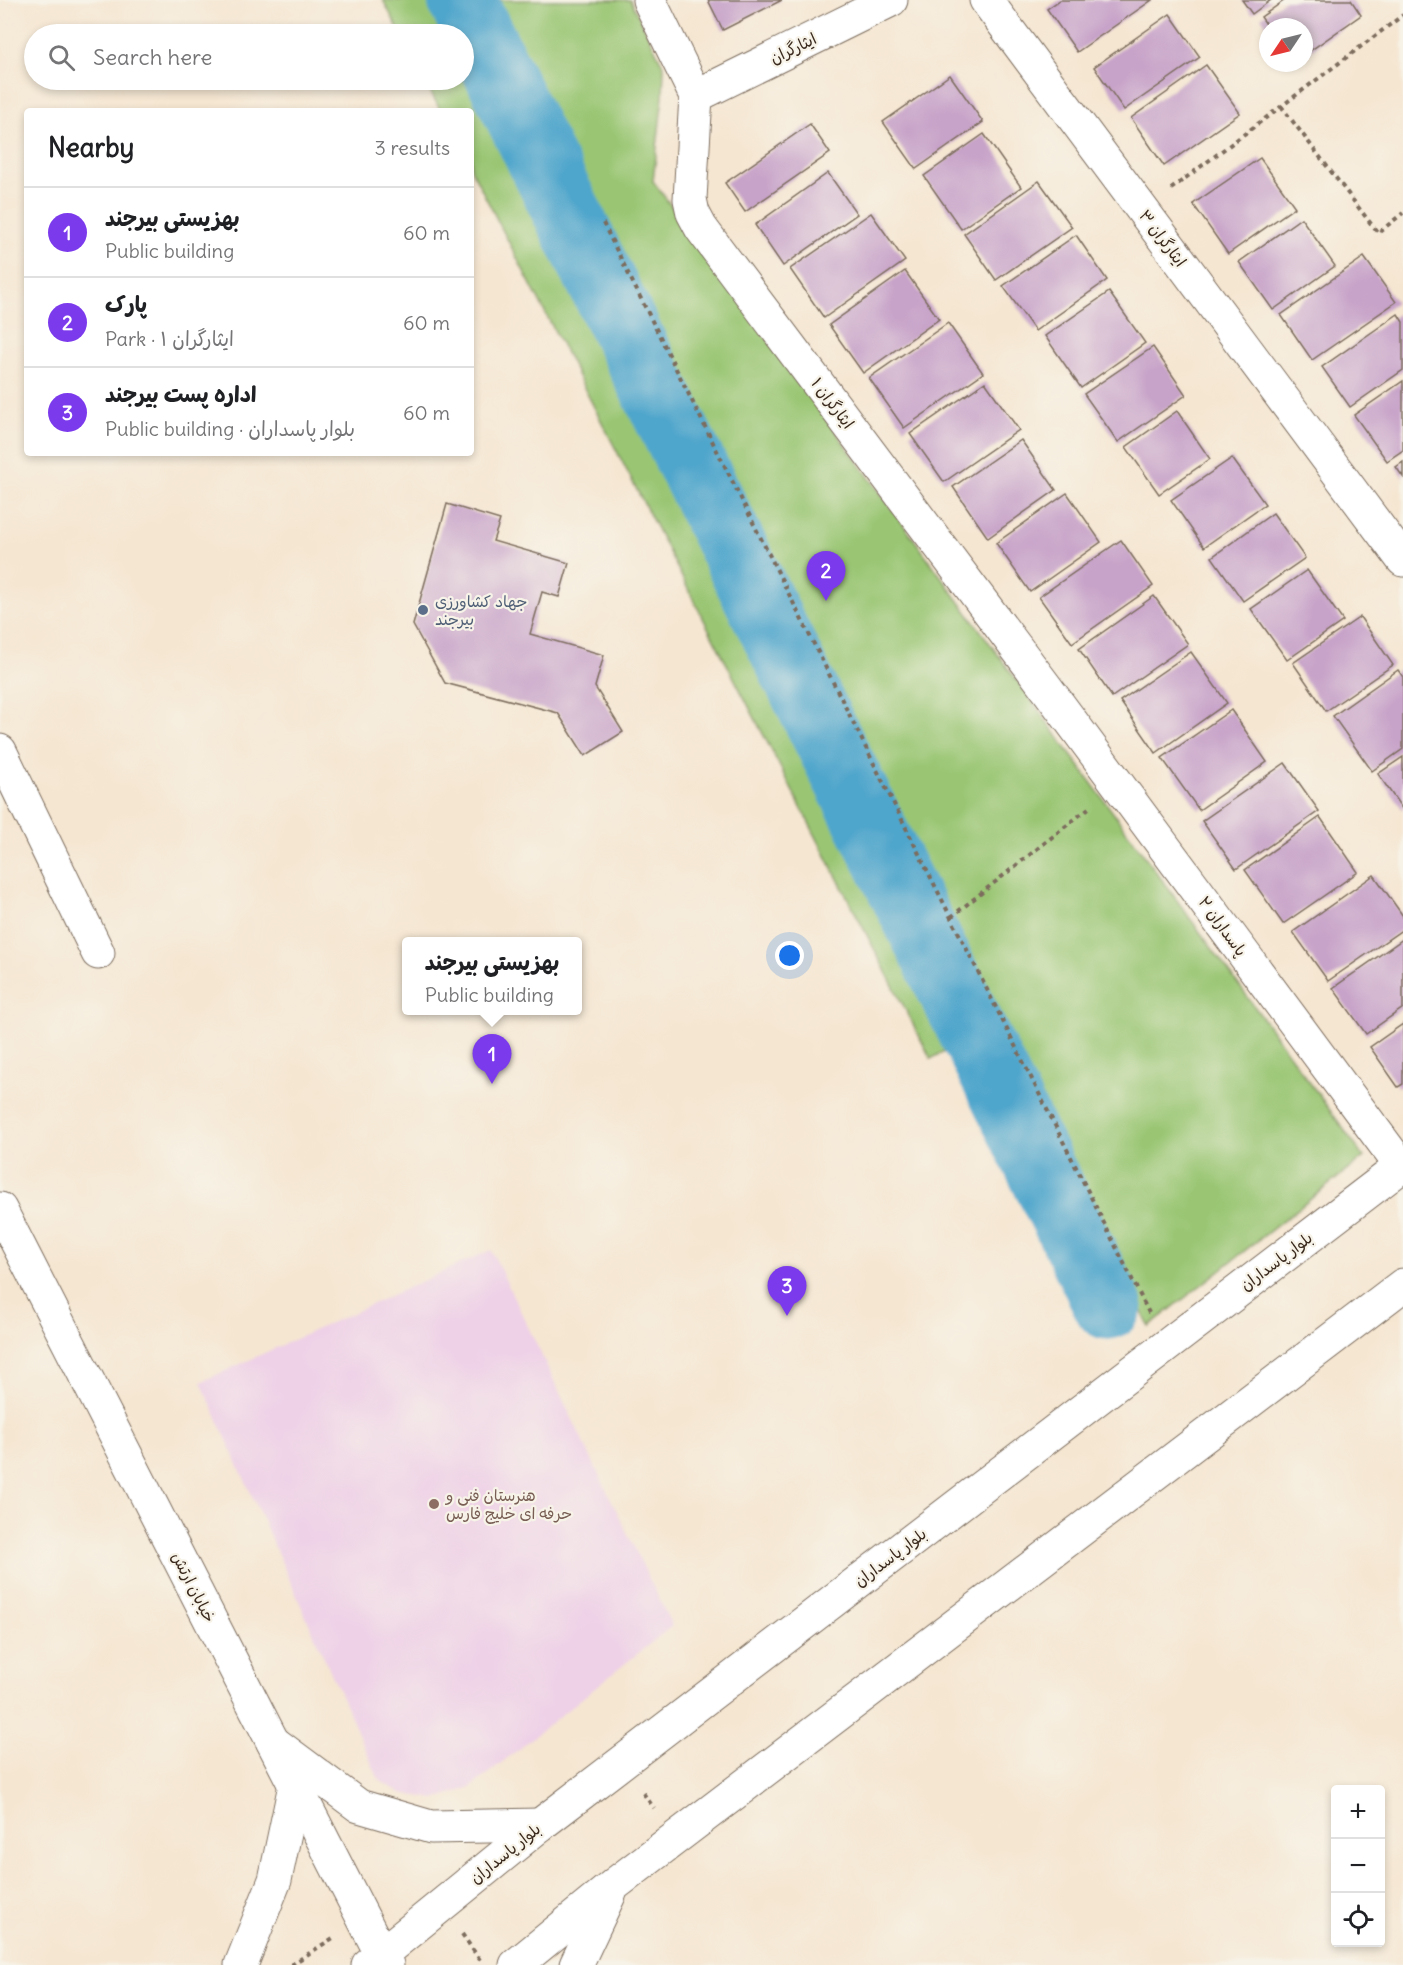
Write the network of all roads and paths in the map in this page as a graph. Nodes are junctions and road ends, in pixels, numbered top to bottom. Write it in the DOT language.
graph roads {
  1 [pos="649,0"];
  2 [pos="891,0"];
  3 [pos="986,0"];
  4 [pos="1403,15"];
  5 [pos="696,96"];
  6 [pos="1281,106"];
  7 [pos="1142,210"];
  8 [pos="1403,213"];
  9 [pos="603,223"];
  10 [pos="1403,560"];
  11 [pos="1045,686"];
  12 [pos="3,766"];
  13 [pos="1119,785"];
  14 [pos="951,917"];
  15 [pos="98,953"];
  16 [pos="1402,1166"];
  17 [pos="0,1209"];
  18 [pos="1403,1285"];
  19 [pos="1166,1346"];
  20 [pos="273,1742"];
  21 [pos="621,1763"];
  22 [pos="295,1785"];
  23 [pos="540,1825"];
  24 [pos="676,1838"];
  25 [pos="615,1884"];
  26 [pos="379,1961"];
  27 [pos="242,1965"];
  28 [pos="516,1965"];
  29 [pos="576,1965"];
  1 -- 5 [label="main road"];
  2 -- 5 [label="main road, ایثارگران"];
  3 -- 7 [label="main road, ایثارگران ۳"];
  4 -- 6 [label="path"];
  5 -- 11 [label="main road, ایثارگران ۱"];
  6 -- 7 [label="path"];
  6 -- 8 [label="path"];
  7 -- 10 [label="main road, ایثارگران ۳"];
  9 -- 14 [label="path"];
  11 -- 13 [label="main road, پاسداران ۲"];
  12 -- 15 [label="main road"];
  13 -- 14 [label="path"];
  13 -- 16 [label="main road, پاسداران ۲"];
  14 -- 19 [label="path"];
  16 -- 19 [label="main road, بلوار پاسداران"];
  17 -- 20 [label="main road, خیابان ارتش"];
  18 -- 24 [label="main road"];
  19 -- 21 [label="main road, بلوار پاسداران"];
  20 -- 22 [label="main road, خیابان ارتش"];
  20 -- 23 [label="main road"];
  21 -- 23 [label="main road, بلوار پاسداران"];
  21 -- 24 [label="path"];
  22 -- 26 [label="main road, خیابان ارتش"];
  22 -- 27 [label="main road"];
  23 -- 26 [label="main road, بلوار پاسداران"];
  24 -- 25 [label="main road"];
  25 -- 28 [label="main road"];
  25 -- 29 [label="main road"];
}
